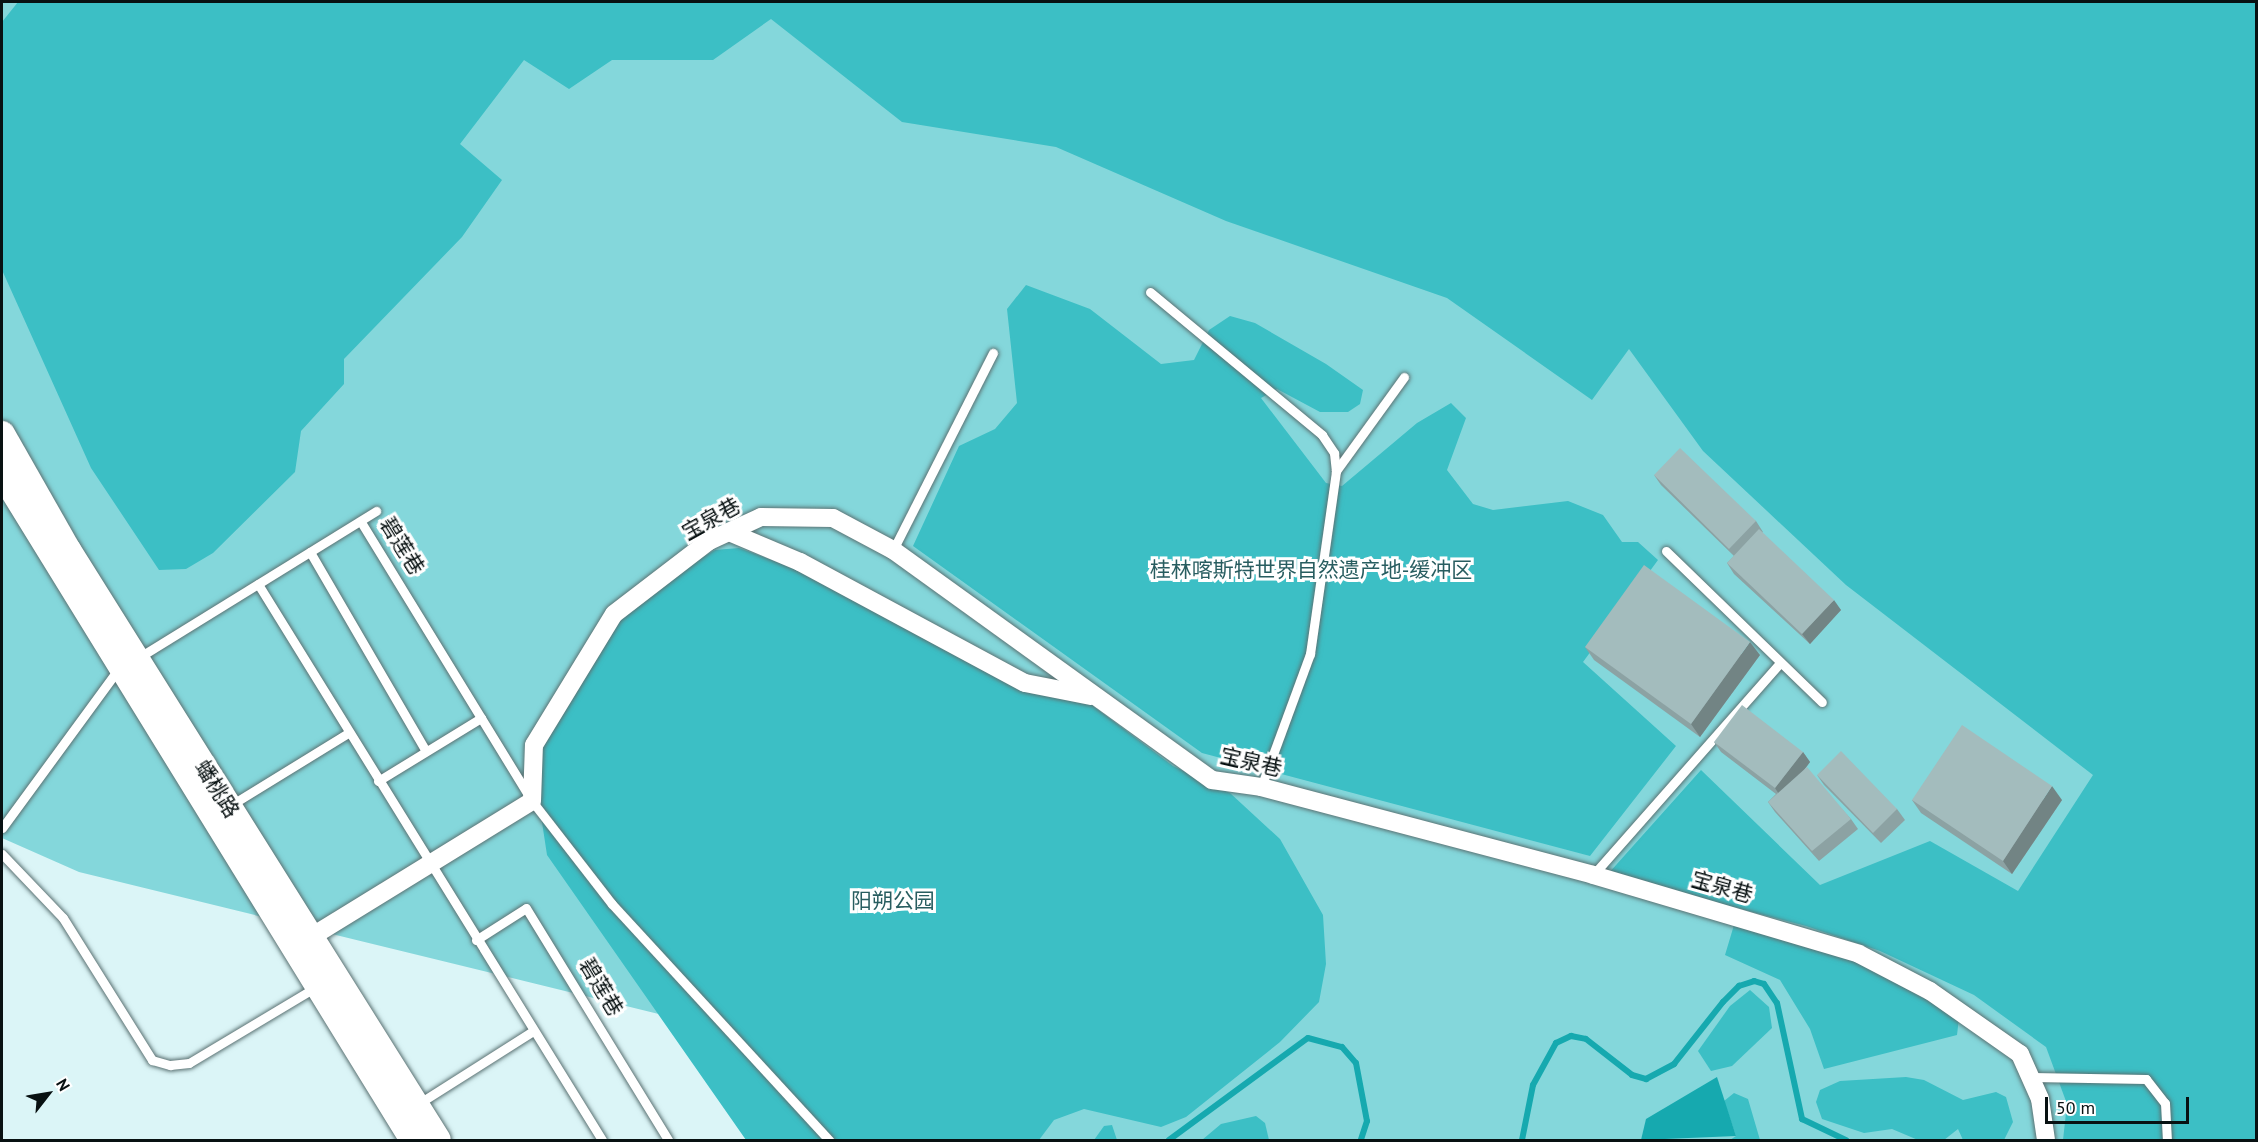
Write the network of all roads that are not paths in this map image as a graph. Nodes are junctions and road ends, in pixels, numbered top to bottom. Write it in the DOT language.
graph roads {
  1 [pos="1149,292"];
  2 [pos="993,353"];
  3 [pos="1404,377"];
  4 [pos="2,434"];
  5 [pos="1336,471"];
  6 [pos="2,473"];
  7 [pos="376,512"];
  8 [pos="361,522"];
  9 [pos="729,532"];
  10 [pos="893,550"];
  11 [pos="1666,550"];
  12 [pos="310,552"];
  13 [pos="258,584"];
  14 [pos="1780,663"];
  15 [pos="127,664"];
  16 [pos="1096,697"];
  17 [pos="1822,702"];
  18 [pos="481,717"];
  19 [pos="348,733"];
  20 [pos="426,751"];
  21 [pos="378,781"];
  22 [pos="1261,787"];
  23 [pos="532,801"];
  24 [pos="229,807"];
  25 [pos="2,828"];
  26 [pos="2,854"];
  27 [pos="429,865"];
  28 [pos="1593,875"];
  29 [pos="310,937"];
  30 [pos="476,940"];
  31 [pos="318,986"];
  32 [pos="533,1031"];
  33 [pos="2032,1077"];
  34 [pos="416,1105"];
  35 [pos="412,1140"];
  36 [pos="438,1140"];
  37 [pos="602,1140"];
  38 [pos="668,1140"];
  39 [pos="829,1140"];
  40 [pos="2046,1140"];
  41 [pos="2167,1140"];
  1 -- 5 [label="lane"];
  2 -- 10 [label="lane"];
  3 -- 5 [label="lane"];
  4 -- 15 [label="main road, 蟠桃路"];
  5 -- 22 [label="lane"];
  6 -- 15 [label="main road, 蟠桃路"];
  7 -- 8 [label="lane, 碧莲巷"];
  8 -- 12 [label="lane, 碧莲巷"];
  8 -- 18 [label="lane, 碧莲巷"];
  9 -- 10 [label="street, 宝泉巷"];
  9 -- 16 [label="street"];
  9 -- 23 [label="street, 宝泉巷"];
  10 -- 16 [label="street, 宝泉巷"];
  11 -- 14 [label="lane"];
  12 -- 13 [label="lane, 碧莲巷"];
  12 -- 20 [label="lane"];
  13 -- 15 [label="lane, 碧莲巷"];
  13 -- 19 [label="lane"];
  14 -- 17 [label="lane"];
  14 -- 28 [label="lane"];
  15 -- 24 [label="main road, 蟠桃路"];
  15 -- 25 [label="lane"];
  15 -- 31 [label="main road, 蟠桃路"];
  16 -- 22 [label="street, 宝泉巷"];
  18 -- 20 [label="lane"];
  18 -- 23 [label="lane, 碧莲巷"];
  19 -- 21 [label="lane"];
  19 -- 24 [label="lane"];
  20 -- 21 [label="lane"];
  21 -- 27 [label="lane"];
  22 -- 28 [label="street, 宝泉巷"];
  23 -- 27 [label="street"];
  23 -- 39 [label="lane, 碧莲巷"];
  24 -- 29 [label="main road, 蟠桃路"];
  26 -- 31 [label="lane"];
  27 -- 29 [label="street"];
  27 -- 30 [label="lane"];
  28 -- 33 [label="street, 宝泉巷"];
  29 -- 34 [label="main road, 蟠桃路"];
  30 -- 32 [label="lane"];
  30 -- 38 [label="lane, 碧莲巷"];
  31 -- 35 [label="main road, 蟠桃路"];
  32 -- 34 [label="lane"];
  32 -- 37 [label="lane"];
  33 -- 40 [label="street, 宝泉巷"];
  33 -- 41 [label="lane"];
  34 -- 36 [label="main road, 蟠桃路"];
}
